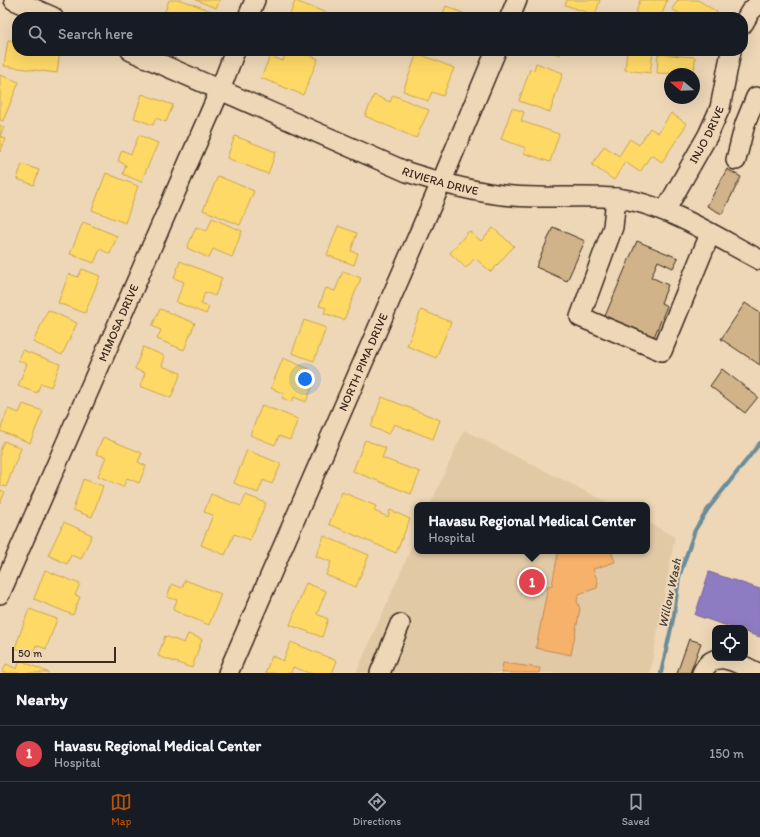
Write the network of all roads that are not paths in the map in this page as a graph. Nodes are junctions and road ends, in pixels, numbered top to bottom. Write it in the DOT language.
graph roads {
  1 [pos="14,0"];
  2 [pos="255,0"];
  3 [pos="517,0"];
  4 [pos="760,2"];
  5 [pos="42,12"];
  6 [pos="250,12"];
  7 [pos="512,12"];
  8 [pos="748,15"];
  9 [pos="142,56"];
  10 [pos="233,56"];
  11 [pos="494,56"];
  12 [pos="730,56"];
  13 [pos="220,90"];
  14 [pos="756,97"];
  15 [pos="736,160"];
  16 [pos="441,183"];
  17 [pos="616,198"];
  18 [pos="665,211"];
  19 [pos="710,234"];
  20 [pos="760,260"];
  21 [pos="0,594"];
  22 [pos="400,624"];
  23 [pos="228,673"];
  24 [pos="380,673"];
  25 [pos="702,673"];
  26 [pos="758,673"];
  1 -- 5 [label="street"];
  2 -- 6 [label="street"];
  3 -- 7 [label="street"];
  4 -- 8 [label="street"];
  9 -- 13 [label="street, RIVIERA DRIVE"];
  10 -- 13 [label="street, MIMOSA DRIVE"];
  11 -- 16 [label="street, NORTH PIMA DRIVE"];
  12 -- 18 [label="street, INJO DRIVE"];
  13 -- 16 [label="street, RIVIERA DRIVE"];
  13 -- 21 [label="street, MIMOSA DRIVE"];
  14 -- 15 [label="street"];
  16 -- 17 [label="street, RIVIERA DRIVE"];
  16 -- 23 [label="street, NORTH PIMA DRIVE"];
  17 -- 18 [label="street, RIVIERA DRIVE"];
  17 -- 19 [label="street"];
  18 -- 19 [label="street, RIVIERA DRIVE"];
  19 -- 20 [label="street, RIVIERA DRIVE"];
  22 -- 24 [label="street"];
  25 -- 26 [label="street"];
}
